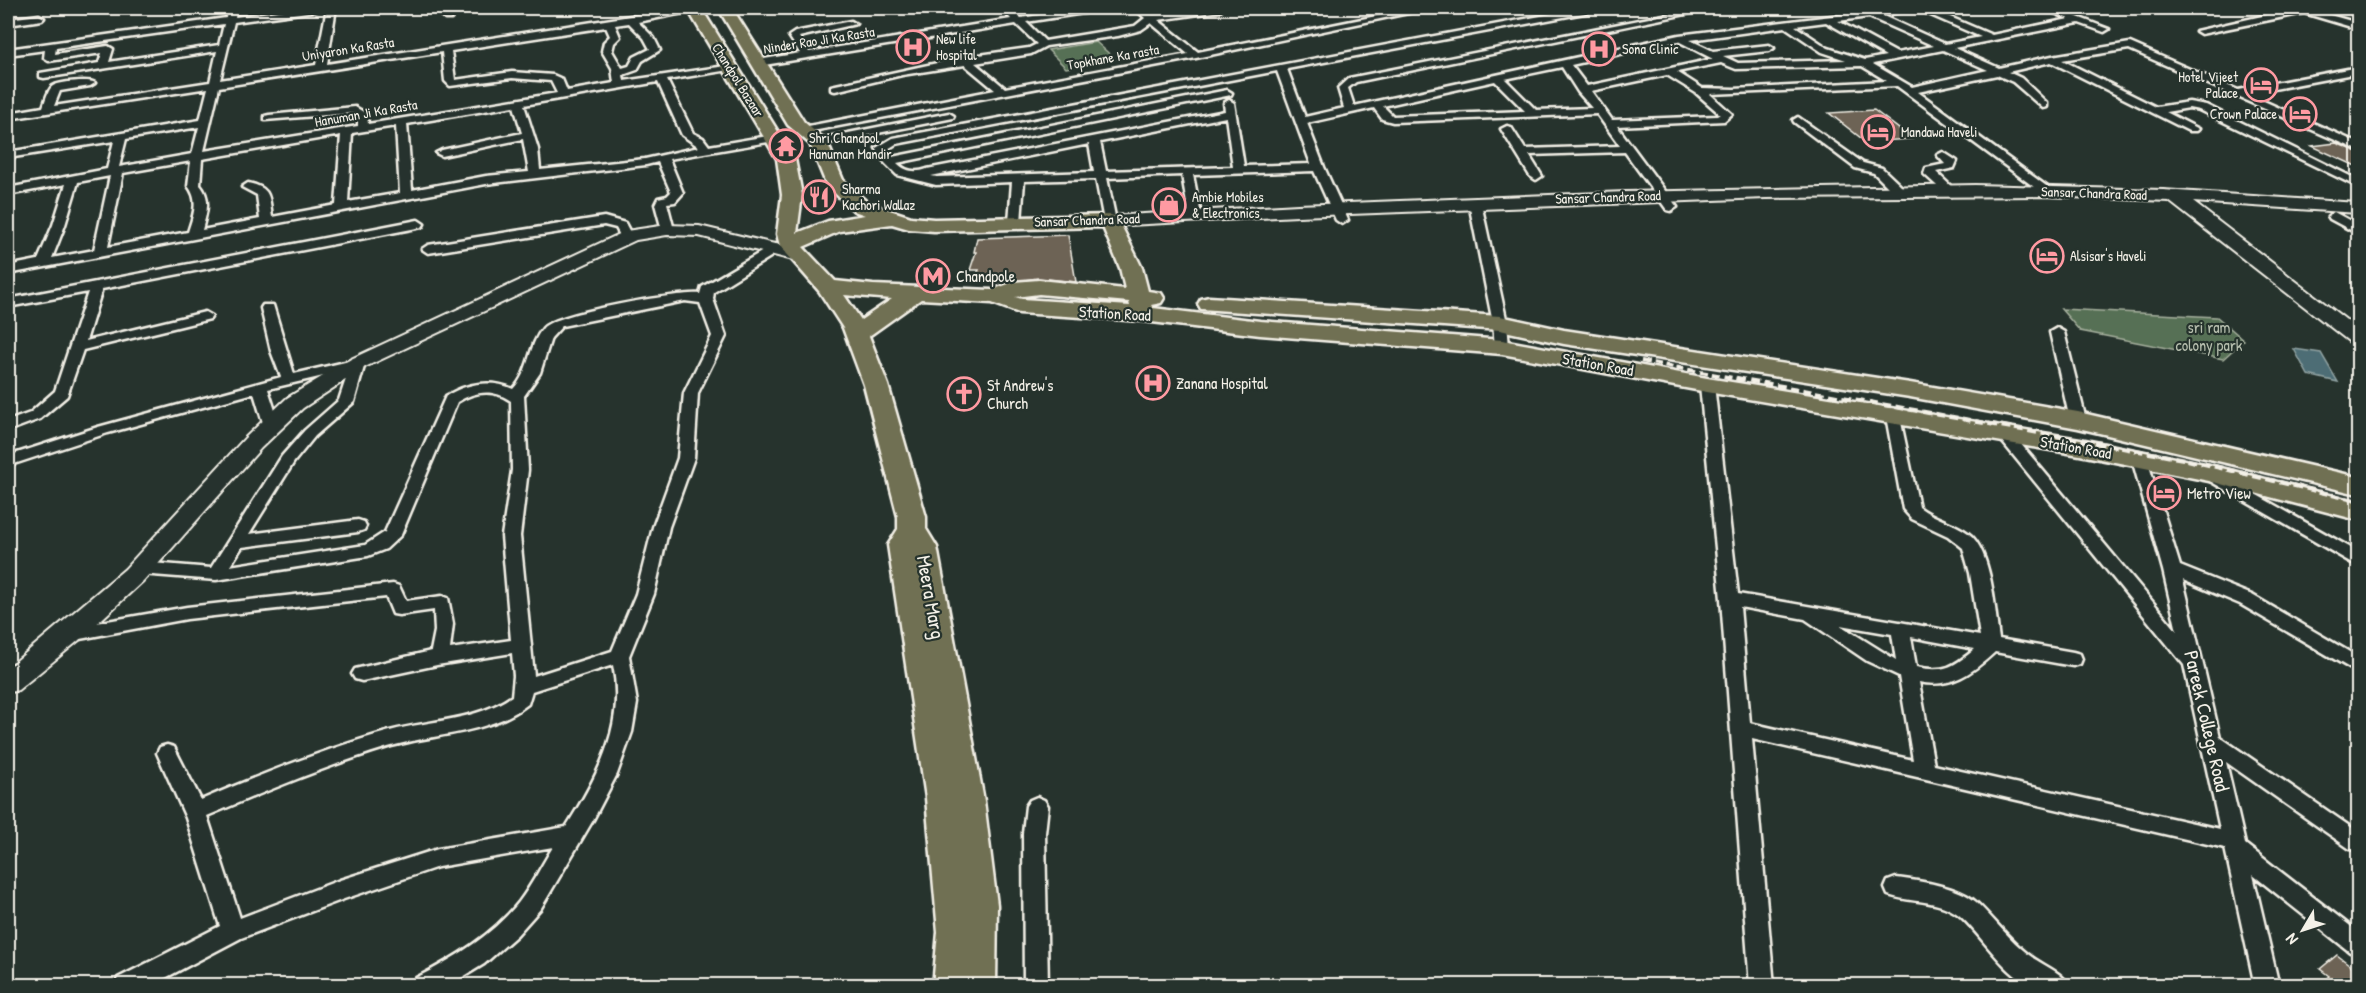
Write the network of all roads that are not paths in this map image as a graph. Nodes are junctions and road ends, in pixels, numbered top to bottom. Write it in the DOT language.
graph roads {
  1 [pos="233,8"];
  2 [pos="315,8"];
  3 [pos="330,8"];
  4 [pos="454,8"];
  5 [pos="693,8"];
  6 [pos="725,8"];
  7 [pos="1005,8"];
  8 [pos="1096,8"];
  9 [pos="1138,8"];
  10 [pos="1220,8"];
  11 [pos="1427,8"];
  12 [pos="1595,8"];
  13 [pos="1674,8"];
  14 [pos="1710,8"];
  15 [pos="1853,8"];
  16 [pos="1914,8"];
  17 [pos="1922,8"];
  18 [pos="2047,8"];
  19 [pos="2301,9"];
  20 [pos="1400,10"];
  21 [pos="643,12"];
  22 [pos="1685,13"];
  23 [pos="1870,14"];
  24 [pos="39,18"];
  25 [pos="448,18"];
  26 [pos="1152,18"];
  27 [pos="231,19"];
  28 [pos="632,19"];
  29 [pos="1828,19"];
  30 [pos="1019,20"];
  31 [pos="2080,20"];
  32 [pos="8,22"];
  33 [pos="609,23"];
  34 [pos="851,24"];
  35 [pos="1786,24"];
  36 [pos="1090,26"];
  37 [pos="2358,26"];
  38 [pos="1727,31"];
  39 [pos="2201,31"];
  40 [pos="2083,32"];
  41 [pos="1034,36"];
  42 [pos="1445,37"];
  43 [pos="1992,38"];
  44 [pos="1679,39"];
  45 [pos="1043,44"];
  46 [pos="51,46"];
  47 [pos="224,47"];
  48 [pos="1947,47"];
  49 [pos="446,48"];
  50 [pos="1769,48"];
  51 [pos="8,52"];
  52 [pos="1710,54"];
  53 [pos="1196,55"];
  54 [pos="1478,55"];
  55 [pos="807,56"];
  56 [pos="1896,57"];
  57 [pos="2052,59"];
  58 [pos="965,60"];
  59 [pos="1720,60"];
  60 [pos="758,63"];
  61 [pos="1864,63"];
  62 [pos="1565,64"];
  63 [pos="104,66"];
  64 [pos="321,67"];
  65 [pos="729,67"];
  66 [pos="1281,67"];
  67 [pos="2358,70"];
  68 [pos="1668,71"];
  69 [pos="1998,71"];
  70 [pos="618,74"];
  71 [pos="44,75"];
  72 [pos="1511,75"];
  73 [pos="661,78"];
  74 [pos="1223,78"];
  75 [pos="1497,78"];
  76 [pos="90,83"];
  77 [pos="1899,83"];
  78 [pos="215,84"];
  79 [pos="618,86"];
  80 [pos="835,88"];
  81 [pos="1582,90"];
  82 [pos="1002,91"];
  83 [pos="1700,91"];
  84 [pos="1910,91"];
  85 [pos="514,92"];
  86 [pos="1227,93"];
  87 [pos="2239,93"];
  88 [pos="563,95"];
  89 [pos="462,98"];
  90 [pos="1376,104"];
  91 [pos="2043,105"];
  92 [pos="70,106"];
  93 [pos="1350,109"];
  94 [pos="47,110"];
  95 [pos="2155,110"];
  96 [pos="1600,111"];
  97 [pos="1232,113"];
  98 [pos="1533,113"];
  99 [pos="8,116"];
  100 [pos="949,116"];
  101 [pos="268,118"];
  102 [pos="1798,120"];
  103 [pos="1300,121"];
  104 [pos="64,122"];
  105 [pos="206,122"];
  106 [pos="401,122"];
  107 [pos="1608,123"];
  108 [pos="363,129"];
  109 [pos="1507,129"];
  110 [pos="2193,129"];
  111 [pos="802,130"];
  112 [pos="346,132"];
  113 [pos="528,135"];
  114 [pos="121,136"];
  115 [pos="774,138"];
  116 [pos="1094,140"];
  117 [pos="818,142"];
  118 [pos="2358,147"];
  119 [pos="706,149"];
  120 [pos="1628,149"];
  121 [pos="1522,152"];
  122 [pos="442,153"];
  123 [pos="8,155"];
  124 [pos="1943,155"];
  125 [pos="197,156"];
  126 [pos="662,157"];
  127 [pos="889,161"];
  128 [pos="1318,167"];
  129 [pos="1239,170"];
  130 [pos="114,172"];
  131 [pos="1186,172"];
  132 [pos="535,175"];
  133 [pos="917,175"];
  134 [pos="1102,176"];
  135 [pos="1536,176"];
  136 [pos="1018,178"];
  137 [pos="73,179"];
  138 [pos="2358,184"];
  139 [pos="248,187"];
  140 [pos="8,191"];
  141 [pos="1899,191"];
  142 [pos="2045,191"];
  143 [pos="1951,192"];
  144 [pos="406,195"];
  145 [pos="1666,201"];
  146 [pos="2179,201"];
  147 [pos="342,207"];
  148 [pos="2358,208"];
  149 [pos="1476,209"];
  150 [pos="1339,214"];
  151 [pos="1195,215"];
  152 [pos="2334,216"];
  153 [pos="2358,217"];
  154 [pos="894,219"];
  155 [pos="266,221"];
  156 [pos="1015,222"];
  157 [pos="418,224"];
  158 [pos="1113,228"];
  159 [pos="668,230"];
  160 [pos="2358,230"];
  161 [pos="194,235"];
  162 [pos="627,238"];
  163 [pos="428,249"];
  164 [pos="787,250"];
  165 [pos="100,253"];
  166 [pos="43,264"];
  167 [pos="8,270"];
  168 [pos="97,285"];
  169 [pos="828,286"];
  170 [pos="916,292"];
  171 [pos="706,298"];
  172 [pos="8,303"];
  173 [pos="1141,305"];
  174 [pos="268,308"];
  175 [pos="205,316"];
  176 [pos="2057,332"];
  177 [pos="856,334"];
  178 [pos="1501,335"];
  179 [pos="2358,339"];
  180 [pos="77,347"];
  181 [pos="358,363"];
  182 [pos="289,380"];
  183 [pos="1707,385"];
  184 [pos="260,387"];
  185 [pos="515,396"];
  186 [pos="1894,416"];
  187 [pos="2078,420"];
  188 [pos="8,426"];
  189 [pos="272,426"];
  190 [pos="2004,434"];
  191 [pos="2140,459"];
  192 [pos="8,461"];
  193 [pos="2209,473"];
  194 [pos="2358,486"];
  195 [pos="2358,511"];
  196 [pos="358,526"];
  197 [pos="912,529"];
  198 [pos="235,542"];
  199 [pos="2358,559"];
  200 [pos="140,568"];
  201 [pos="2172,570"];
  202 [pos="216,574"];
  203 [pos="1730,599"];
  204 [pos="1810,613"];
  205 [pos="1900,629"];
  206 [pos="68,634"];
  207 [pos="521,645"];
  208 [pos="1991,645"];
  209 [pos="620,656"];
  210 [pos="437,658"];
  211 [pos="2073,659"];
  212 [pos="2193,664"];
  213 [pos="2358,666"];
  214 [pos="362,674"];
  215 [pos="1908,674"];
  216 [pos="8,683"];
  217 [pos="525,686"];
  218 [pos="1741,729"];
  219 [pos="2211,741"];
  220 [pos="167,753"];
  221 [pos="1925,771"];
  222 [pos="1037,807"];
  223 [pos="195,812"];
  224 [pos="572,835"];
  225 [pos="2358,843"];
  226 [pos="2235,845"];
  227 [pos="1896,888"];
  228 [pos="233,932"];
  229 [pos="2358,945"];
  230 [pos="126,986"];
  231 [pos="424,986"];
  232 [pos="952,986"];
  233 [pos="977,986"];
  234 [pos="1036,986"];
  235 [pos="1762,986"];
  236 [pos="2056,986"];
  237 [pos="2267,986"];
  1 -- 27 [label="street"];
  2 -- 27 [label="street"];
  3 -- 64 [label="street"];
  4 -- 25 [label="street"];
  5 -- 21 [label="street, Uniyaron Ka Rasta"];
  5 -- 65 [label="main road, Chandpol Bazaar"];
  6 -- 60 [label="main road, Chandpol Bazaar"];
  7 -- 30 [label="street"];
  8 -- 30 [label="street, Ninder Rao Ji Ka Rasta"];
  9 -- 26 [label="street"];
  10 -- 26 [label="street"];
  11 -- 20 [label="street, Topkhane Ka rasta"];
  12 -- 42 [label="street"];
  13 -- 22 [label="street"];
  14 -- 22 [label="street"];
  15 -- 23 [label="street"];
  16 -- 23 [label="street"];
  17 -- 43 [label="street"];
  18 -- 31 [label="street"];
  19 -- 37 [label="street"];
  19 -- 39 [label="street"];
  20 -- 53 [label="street, Topkhane Ka rasta"];
  21 -- 28 [label="street, Uniyaron Ka Rasta"];
  22 -- 38 [label="street"];
  22 -- 54 [label="street"];
  23 -- 29 [label="street"];
  23 -- 48 [label="street"];
  24 -- 32 [label="street"];
  26 -- 45 [label="street"];
  26 -- 53 [label="street"];
  27 -- 46 [label="street"];
  27 -- 47 [label="street"];
  28 -- 33 [label="street, Uniyaron Ka Rasta"];
  28 -- 70 [label="street"];
  29 -- 35 [label="street"];
  29 -- 56 [label="street"];
  30 -- 41 [label="street"];
  30 -- 55 [label="street, Ninder Rao Ji Ka Rasta"];
  31 -- 40 [label="street"];
  31 -- 43 [label="street"];
  33 -- 49 [label="street, Uniyaron Ka Rasta"];
  33 -- 70 [label="street"];
  34 -- 55 [label="street"];
  35 -- 38 [label="street"];
  35 -- 61 [label="street"];
  36 -- 41 [label="street"];
  38 -- 44 [label="street"];
  41 -- 45 [label="street"];
  42 -- 54 [label="street"];
  42 -- 66 [label="street"];
  43 -- 48 [label="street"];
  44 -- 52 [label="street"];
  44 -- 62 [label="street"];
  45 -- 58 [label="street"];
  46 -- 51 [label="street"];
  46 -- 63 [label="street"];
  47 -- 63 [label="street"];
  47 -- 78 [label="street"];
  48 -- 56 [label="street"];
  48 -- 69 [label="street"];
  49 -- 64 [label="street, Uniyaron Ka Rasta"];
  49 -- 89 [label="street"];
  50 -- 52 [label="street"];
  52 -- 59 [label="street"];
  53 -- 82 [label="street, Topkhane Ka rasta"];
  54 -- 72 [label="street"];
  54 -- 93 [label="street"];
  55 -- 60 [label="street, Ninder Rao Ji Ka Rasta"];
  56 -- 61 [label="street"];
  57 -- 69 [label="street"];
  57 -- 87 [label="street"];
  57 -- 95 [label="street"];
  58 -- 80 [label="street"];
  58 -- 82 [label="street"];
  59 -- 61 [label="street"];
  59 -- 68 [label="street"];
  60 -- 111 [label="main road, Chandpol Bazaar"];
  61 -- 77 [label="street"];
  62 -- 72 [label="street"];
  62 -- 81 [label="street"];
  63 -- 71 [label="street"];
  64 -- 78 [label="street, Uniyaron Ka Rasta"];
  65 -- 73 [label="street, Hanuman Ji Ka Rasta"];
  65 -- 115 [label="main road, Chandpol Bazaar"];
  66 -- 74 [label="street"];
  66 -- 103 [label="street"];
  67 -- 87 [label="street"];
  68 -- 81 [label="street"];
  68 -- 83 [label="street"];
  69 -- 84 [label="street"];
  69 -- 91 [label="street"];
  70 -- 79 [label="street"];
  72 -- 75 [label="street"];
  73 -- 79 [label="street, Hanuman Ji Ka Rasta"];
  73 -- 119 [label="street"];
  74 -- 86 [label="street"];
  74 -- 127 [label="street"];
  75 -- 90 [label="street"];
  75 -- 98 [label="street"];
  76 -- 94 [label="street"];
  77 -- 83 [label="street"];
  77 -- 84 [label="street"];
  78 -- 92 [label="street, Uniyaron Ka Rasta"];
  78 -- 105 [label="street"];
  79 -- 88 [label="street, Hanuman Ji Ka Rasta"];
  81 -- 96 [label="street"];
  82 -- 111 [label="street, Topkhane Ka rasta"];
  83 -- 107 [label="street"];
  84 -- 142 [label="street"];
  85 -- 88 [label="street, Hanuman Ji Ka Rasta"];
  85 -- 88 [label="street"];
  85 -- 89 [label="street, Hanuman Ji Ka Rasta"];
  85 -- 89 [label="street"];
  85 -- 113 [label="street"];
  86 -- 97 [label="street"];
  86 -- 127 [label="street"];
  87 -- 118 [label="street"];
  89 -- 106 [label="street, Hanuman Ji Ka Rasta"];
  90 -- 93 [label="street"];
  90 -- 98 [label="street"];
  92 -- 94 [label="street, Uniyaron Ka Rasta"];
  92 -- 104 [label="street"];
  93 -- 103 [label="street"];
  94 -- 99 [label="street, Uniyaron Ka Rasta"];
  95 -- 110 [label="street"];
  95 -- 138 [label="street"];
  96 -- 98 [label="street"];
  96 -- 107 [label="street"];
  97 -- 116 [label="street"];
  97 -- 129 [label="street"];
  100 -- 117 [label="street"];
  101 -- 108 [label="street"];
  102 -- 141 [label="street"];
  103 -- 128 [label="street"];
  105 -- 114 [label="street"];
  105 -- 125 [label="street"];
  106 -- 108 [label="street, Hanuman Ji Ka Rasta"];
  106 -- 144 [label="street"];
  107 -- 120 [label="street"];
  108 -- 112 [label="street, Hanuman Ji Ka Rasta"];
  109 -- 121 [label="street"];
  111 -- 117 [label="main road, Chandpol Bazaar"];
  112 -- 125 [label="street, Hanuman Ji Ka Rasta"];
  112 -- 147 [label="street"];
  113 -- 122 [label="street"];
  113 -- 132 [label="street"];
  114 -- 123 [label="street"];
  114 -- 130 [label="street"];
  115 -- 119 [label="street"];
  115 -- 164 [label="main road, Chandpol Bazaar"];
  116 -- 133 [label="street"];
  116 -- 134 [label="street"];
  117 -- 154 [label="main road, Sansar Chandra Road"];
  119 -- 126 [label="street"];
  120 -- 121 [label="street"];
  120 -- 145 [label="street"];
  121 -- 135 [label="street"];
  124 -- 143 [label="street"];
  125 -- 130 [label="street, Hanuman Ji Ka Rasta"];
  125 -- 161 [label="street"];
  126 -- 132 [label="street"];
  126 -- 159 [label="street"];
  127 -- 133 [label="street"];
  128 -- 129 [label="street"];
  128 -- 150 [label="street"];
  129 -- 131 [label="street"];
  130 -- 137 [label="street, Hanuman Ji Ka Rasta"];
  130 -- 165 [label="street"];
  131 -- 134 [label="street"];
  131 -- 151 [label="street"];
  132 -- 144 [label="street"];
  133 -- 136 [label="street"];
  134 -- 136 [label="street"];
  134 -- 158 [label="street"];
  136 -- 156 [label="street"];
  137 -- 140 [label="street, Hanuman Ji Ka Rasta"];
  137 -- 166 [label="street"];
  139 -- 155 [label="street"];
  141 -- 143 [label="street, Sansar Chandra Road"];
  141 -- 145 [label="street, Sansar Chandra Road"];
  142 -- 143 [label="street, Sansar Chandra Road"];
  142 -- 146 [label="street, Sansar Chandra Road"];
  144 -- 147 [label="street"];
  145 -- 146 [label="street, Sansar Chandra Road"];
  145 -- 149 [label="street, Sansar Chandra Road"];
  146 -- 148 [label="street, Sansar Chandra Road"];
  146 -- 152 [label="street, Sansar Chandra Road"];
  146 -- 179 [label="street"];
  147 -- 155 [label="street"];
  149 -- 150 [label="street, Sansar Chandra Road"];
  149 -- 178 [label="street"];
  150 -- 151 [label="street, Sansar Chandra Road"];
  150 -- 158 [label="street, Sansar Chandra Road"];
  151 -- 158 [label="street, Sansar Chandra Road"];
  152 -- 153 [label="street, Sansar Chandra Road"];
  152 -- 160 [label="street"];
  154 -- 156 [label="main road, Sansar Chandra Road"];
  154 -- 164 [label="main road"];
  155 -- 161 [label="street"];
  156 -- 158 [label="main road, Sansar Chandra Road"];
  157 -- 168 [label="street"];
  158 -- 173 [label="main road"];
  159 -- 162 [label="street"];
  159 -- 164 [label="street"];
  161 -- 165 [label="street"];
  162 -- 163 [label="street"];
  162 -- 181 [label="street"];
  164 -- 169 [label="main road"];
  164 -- 171 [label="street"];
  165 -- 166 [label="street"];
  166 -- 167 [label="street"];
  168 -- 172 [label="street"];
  168 -- 180 [label="street"];
  169 -- 170 [label="main road, Station Road"];
  169 -- 177 [label="main road"];
  170 -- 173 [label="main road, Station Road"];
  170 -- 177 [label="main road"];
  171 -- 185 [label="street"];
  171 -- 209 [label="street"];
  173 -- 178 [label="main road, Station Road"];
  174 -- 182 [label="street"];
  175 -- 180 [label="street"];
  176 -- 187 [label="street"];
  177 -- 197 [label="main road"];
  178 -- 183 [label="main road, Station Road"];
  178 -- 187 [label="main road"];
  180 -- 188 [label="street"];
  181 -- 182 [label="street"];
  181 -- 189 [label="street"];
  181 -- 198 [label="street"];
  182 -- 184 [label="street"];
  183 -- 186 [label="main road, Station Road"];
  183 -- 203 [label="street"];
  184 -- 189 [label="street"];
  184 -- 192 [label="street"];
  185 -- 202 [label="street"];
  185 -- 207 [label="street"];
  186 -- 190 [label="main road, Station Road"];
  186 -- 208 [label="street"];
  187 -- 194 [label="main road"];
  189 -- 200 [label="street"];
  190 -- 191 [label="main road, Station Road"];
  190 -- 212 [label="street"];
  191 -- 193 [label="main road, Station Road"];
  191 -- 201 [label="street, Pareek College Road"];
  193 -- 195 [label="main road, Station Road"];
  193 -- 199 [label="street"];
  196 -- 198 [label="street"];
  197 -- 232 [label="main road, Meera Marg"];
  197 -- 233 [label="main road, Meera Marg"];
  198 -- 202 [label="street"];
  200 -- 202 [label="street"];
  200 -- 206 [label="street"];
  201 -- 212 [label="street, Pareek College Road"];
  201 -- 213 [label="street"];
  203 -- 204 [label="street"];
  203 -- 218 [label="street"];
  204 -- 205 [label="street"];
  204 -- 215 [label="street"];
  205 -- 208 [label="street"];
  205 -- 215 [label="street"];
  206 -- 210 [label="street"];
  206 -- 216 [label="street"];
  207 -- 210 [label="street"];
  207 -- 217 [label="street"];
  208 -- 211 [label="street"];
  208 -- 215 [label="street"];
  209 -- 217 [label="street"];
  209 -- 224 [label="street"];
  210 -- 214 [label="street"];
  212 -- 219 [label="street, Pareek College Road"];
  215 -- 221 [label="street"];
  217 -- 223 [label="street"];
  218 -- 221 [label="street"];
  218 -- 235 [label="street"];
  219 -- 225 [label="street"];
  219 -- 226 [label="street, Pareek College Road"];
  220 -- 223 [label="street"];
  221 -- 226 [label="street"];
  222 -- 234 [label="street"];
  223 -- 228 [label="street"];
  224 -- 228 [label="street"];
  224 -- 231 [label="street"];
  226 -- 229 [label="street"];
  226 -- 237 [label="street, Pareek College Road"];
  227 -- 236 [label="street"];
  228 -- 230 [label="street"];
}
